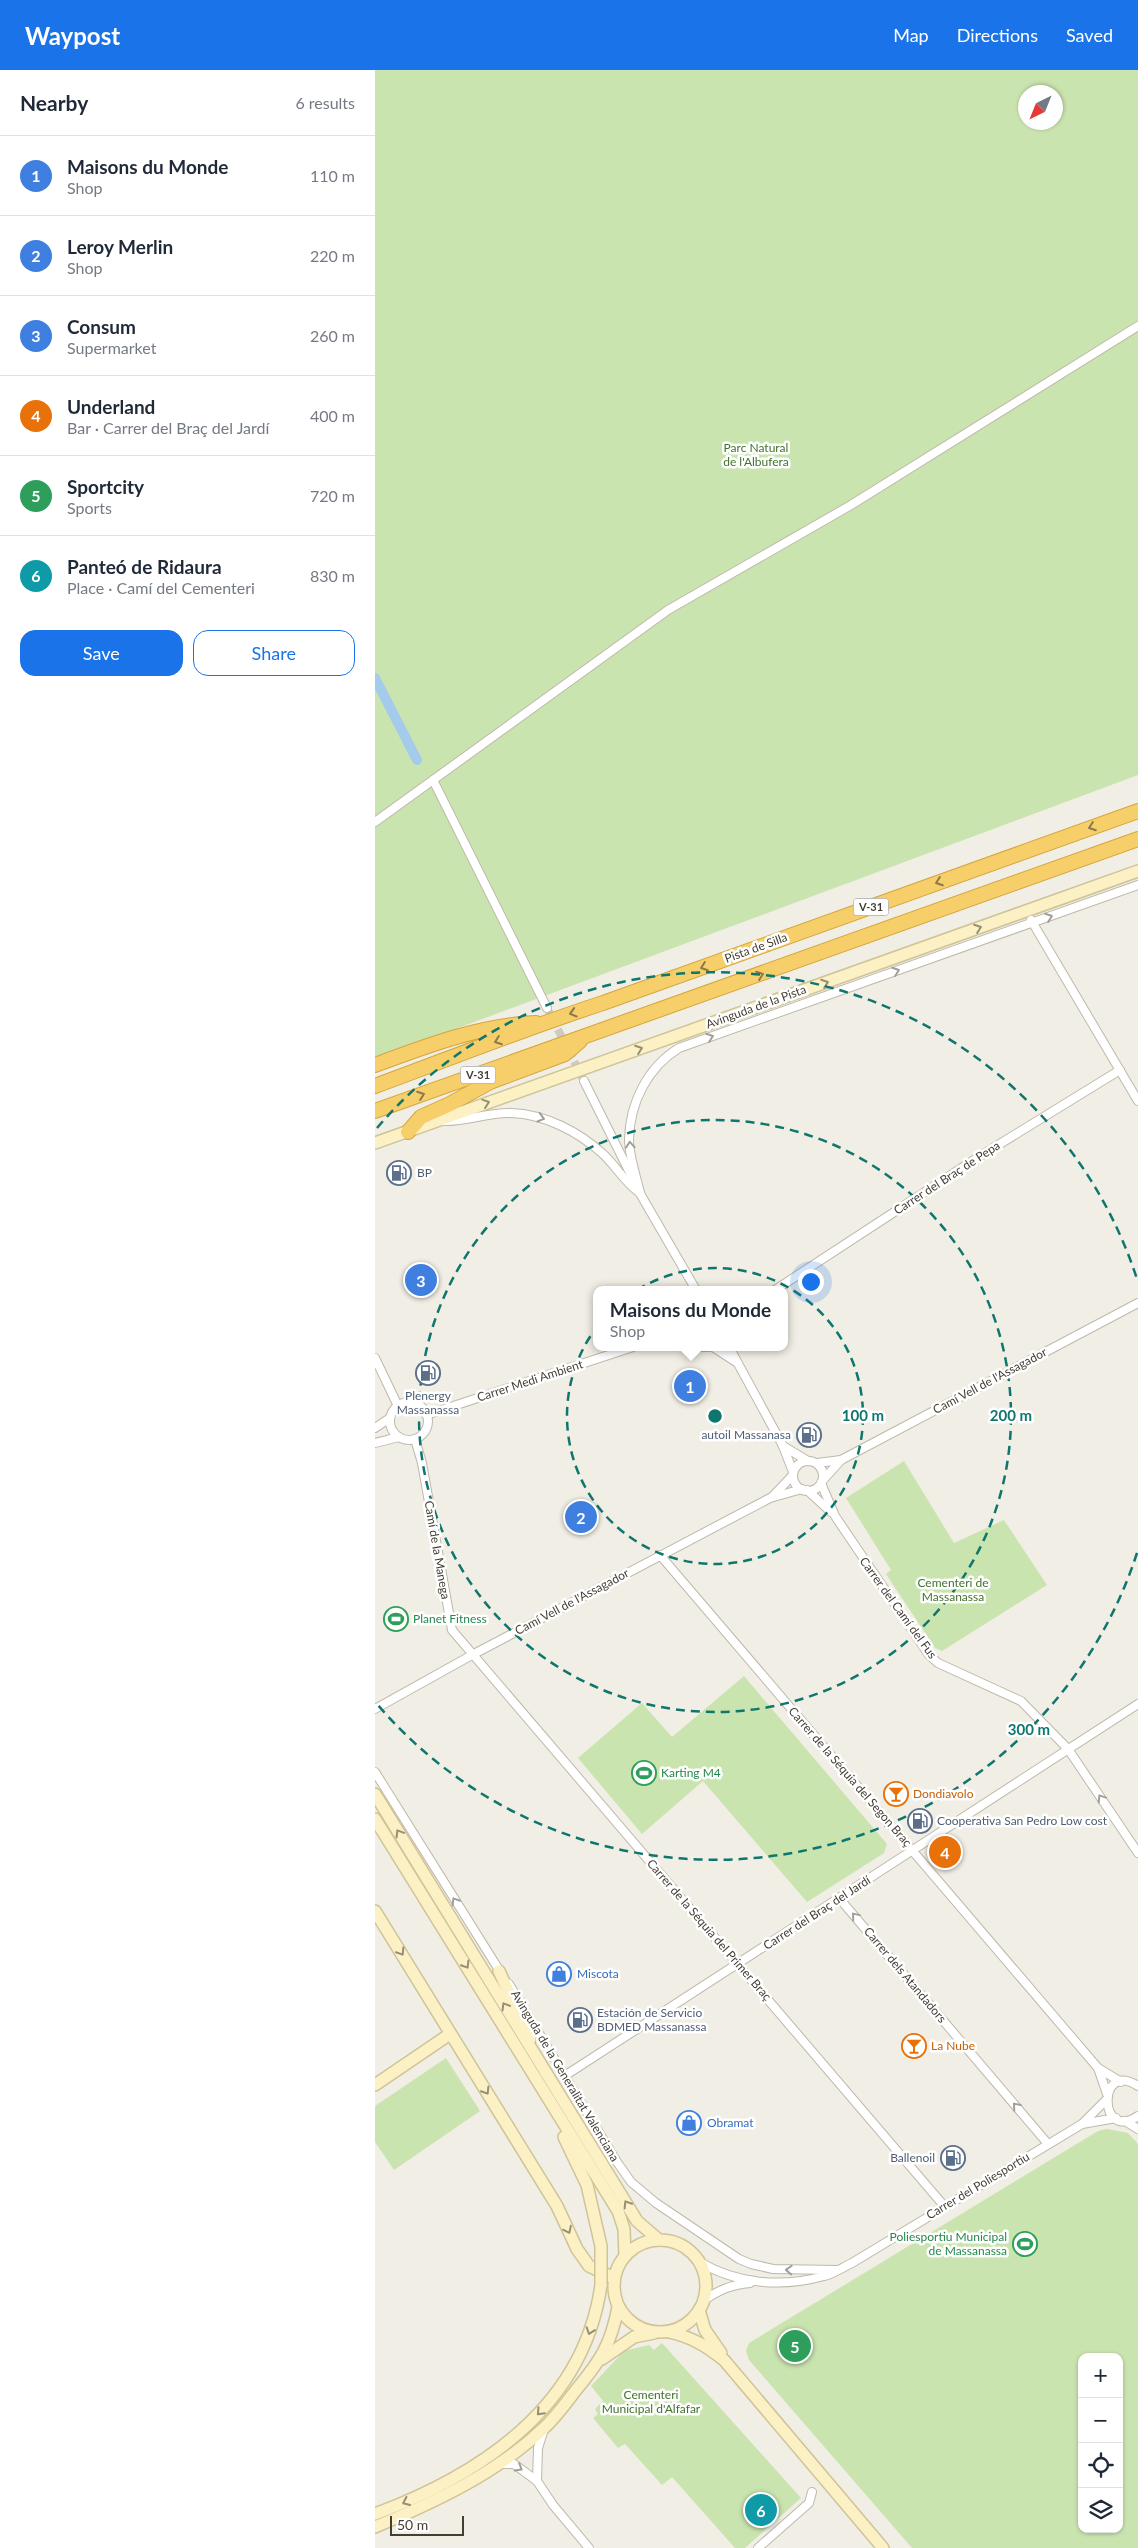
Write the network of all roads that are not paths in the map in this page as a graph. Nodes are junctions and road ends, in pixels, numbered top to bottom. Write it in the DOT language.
graph roads {
  1 [pos="1138,326"];
  2 [pos="433,780"];
  3 [pos="1138,811"];
  4 [pos="375,822"];
  5 [pos="1138,840"];
  6 [pos="1138,871"];
  7 [pos="1138,885"];
  8 [pos="1026,911"];
  9 [pos="1033,922"];
  10 [pos="547,1008"];
  11 [pos="543,1022"];
  12 [pos="582,1039"];
  13 [pos="375,1065"];
  14 [pos="1120,1070"];
  15 [pos="584,1081"];
  16 [pos="375,1086"];
  17 [pos="1138,1101"];
  18 [pos="375,1112"];
  19 [pos="441,1121"];
  20 [pos="408,1132"];
  21 [pos="375,1143"];
  22 [pos="640,1192"];
  23 [pos="693,1286"];
  24 [pos="781,1286"];
  25 [pos="1138,1303"];
  26 [pos="621,1351"];
  27 [pos="719,1351"];
  28 [pos="731,1351"];
  29 [pos="375,1358"];
  30 [pos="736,1362"];
  31 [pos="398,1406"];
  32 [pos="426,1414"];
  33 [pos="390,1418"];
  34 [pos="375,1428"];
  35 [pos="399,1437"];
  36 [pos="415,1439"];
  37 [pos="375,1443"];
  38 [pos="783,1446"];
  39 [pos="841,1460"];
  40 [pos="808,1461"];
  41 [pos="817,1463"];
  42 [pos="793,1474"];
  43 [pos="822,1481"];
  44 [pos="804,1490"];
  45 [pos="770,1498"];
  46 [pos="835,1516"];
  47 [pos="660,1555"];
  48 [pos="472,1655"];
  49 [pos="1138,1704"];
  50 [pos="375,1709"];
  51 [pos="1068,1749"];
  52 [pos="375,1772"];
  53 [pos="375,1794"];
  54 [pos="375,1819"];
  55 [pos="913,1850"];
  56 [pos="1138,1854"];
  57 [pos="839,1898"];
  58 [pos="375,1911"];
  59 [pos="739,1964"];
  60 [pos="499,1971"];
  61 [pos="450,2034"];
  62 [pos="533,2063"];
  63 [pos="1098,2068"];
  64 [pos="566,2075"];
  65 [pos="1121,2082"];
  66 [pos="1137,2084"];
  67 [pos="375,2085"];
  68 [pos="1107,2097"];
  69 [pos="1138,2116"];
  70 [pos="1116,2118"];
  71 [pos="1125,2121"];
  72 [pos="1082,2124"];
  73 [pos="1138,2129"];
  74 [pos="1048,2144"];
  75 [pos="945,2207"];
  76 [pos="659,2240"];
  77 [pos="625,2256"];
  78 [pos="698,2261"];
  79 [pos="837,2270"];
  80 [pos="614,2278"];
  81 [pos="761,2282"];
  82 [pos="701,2306"];
  83 [pos="618,2307"];
  84 [pos="663,2332"];
  85 [pos="600,2360"];
  86 [pos="724,2360"];
  87 [pos="544,2428"];
  88 [pos="497,2464"];
  89 [pos="537,2481"];
  90 [pos="811,2492"];
  91 [pos="375,2514"];
  92 [pos="375,2527"];
  93 [pos="589,2548"];
  94 [pos="758,2548"];
  95 [pos="883,2548"];
  1 -- 2 [label="street"];
  2 -- 4 [label="street"];
  2 -- 10 [label="street"];
  3 -- 11 [label="highway, Pista de Silla / V-31, one-way"];
  12 -- 5 [label="highway, V-31, one-way"];
  6 -- 8 [label="street, Avinguda de la Pista"];
  9 -- 7 [label="street, Avinguda de la Pista, one-way"];
  8 -- 9 [label="street"];
  19 -- 8 [label="street, Avinguda de la Pista, one-way"];
  9 -- 14 [label="street"];
  22 -- 9 [label="street, Avinguda de la Pista, one-way"];
  11 -- 13 [label="highway"];
  11 -- 16 [label="highway, Pista de Silla / V-31, one-way"];
  18 -- 12 [label="highway, V-31, one-way"];
  12 -- 20 [label="highway"];
  14 -- 17 [label="street"];
  14 -- 24 [label="street, Carrer del Braç de Pepa"];
  15 -- 22 [label="street"];
  19 -- 20 [label="street, Avinguda de la Pista"];
  19 -- 22 [label="street, one-way"];
  20 -- 21 [label="street, Avinguda de la Pista"];
  22 -- 23 [label="street"];
  25 -- 39 [label="street, Camí Vell de l'Assagador"];
  26 -- 32 [label="street, Carrer Medi Ambient"];
  27 -- 30 [label="street"];
  28 -- 30 [label="street"];
  29 -- 31 [label="street"];
  30 -- 38 [label="street"];
  31 -- 32 [label="street"];
  31 -- 33 [label="street"];
  32 -- 36 [label="street"];
  33 -- 34 [label="street"];
  33 -- 35 [label="street"];
  35 -- 36 [label="street"];
  35 -- 37 [label="street"];
  36 -- 48 [label="street, Camí de la Manega"];
  38 -- 40 [label="street"];
  38 -- 42 [label="street"];
  39 -- 41 [label="street, Camí Vell de l'Assagador"];
  39 -- 43 [label="street, Camí Vell de l'Assagador"];
  40 -- 41 [label="street"];
  40 -- 42 [label="street"];
  41 -- 43 [label="street"];
  42 -- 44 [label="street"];
  42 -- 45 [label="street, Camí Vell de l'Assagador"];
  43 -- 44 [label="street"];
  43 -- 46 [label="street, Carrer del Camí del Fus"];
  44 -- 45 [label="street, Camí Vell de l'Assagador"];
  44 -- 46 [label="street, Carrer del Camí del Fus"];
  45 -- 47 [label="street, Camí Vell de l'Assagador"];
  46 -- 51 [label="street, Carrer del Camí del Fus"];
  47 -- 48 [label="street, Camí Vell de l'Assagador"];
  47 -- 55 [label="street, Carrer de la Séquia del Segon Braç"];
  48 -- 50 [label="street, Camí Vell de l'Assagador"];
  48 -- 59 [label="street, Carrer de la Séquia del Primer Braç"];
  49 -- 51 [label="street, Carrer del Braç del Jardí"];
  51 -- 55 [label="street, Carrer del Braç del Jardí"];
  56 -- 51 [label="street, Carrer del Camí del Fus, one-way"];
  60 -- 52 [label="street, Avinguda de la Generalitat Valenciana, one-way"];
  62 -- 53 [label="street, one-way"];
  54 -- 62 [label="street, one-way"];
  55 -- 57 [label="street, Carrer del Braç del Jardí"];
  55 -- 63 [label="street, Carrer de la Séquia del Segon Braç"];
  57 -- 59 [label="street, Carrer del Braç del Jardí"];
  74 -- 57 [label="street, Carrer dels Atandadors, one-way"];
  58 -- 61 [label="street, one-way"];
  59 -- 64 [label="street, Carrer del Braç del Jardí"];
  59 -- 75 [label="street, Carrer de la Séquia del Primer Braç"];
  60 -- 62 [label="street"];
  60 -- 64 [label="street, Avinguda de la Generalitat Valenciana"];
  61 -- 67 [label="street"];
  61 -- 80 [label="street, one-way"];
  76 -- 62 [label="street, one-way"];
  62 -- 77 [label="street"];
  62 -- 91 [label="street, one-way, bridge"];
  63 -- 65 [label="street, Carrer de la Séquia del Segon Braç"];
  63 -- 68 [label="street, Carrer de la Séquia del Segon Braç"];
  79 -- 64 [label="street, Avinguda de la Generalitat Valenciana, one-way"];
  65 -- 66 [label="street"];
  65 -- 68 [label="street, Carrer del Poliesportiu"];
  68 -- 70 [label="street, Carrer de la Séquia del Segon Braç"];
  68 -- 72 [label="street, Carrer del Poliesportiu"];
  69 -- 71 [label="street"];
  70 -- 71 [label="street"];
  70 -- 72 [label="street, Carrer del Poliesportiu"];
  71 -- 73 [label="street"];
  72 -- 74 [label="street, Carrer del Poliesportiu"];
  74 -- 75 [label="street, Carrer del Poliesportiu"];
  75 -- 79 [label="street, Carrer del Poliesportiu"];
  76 -- 77 [label="street"];
  76 -- 78 [label="street"];
  77 -- 80 [label="street"];
  78 -- 81 [label="street, Carrer del Poliesportiu"];
  78 -- 82 [label="street"];
  79 -- 81 [label="street, Carrer del Poliesportiu"];
  80 -- 83 [label="street"];
  81 -- 82 [label="street, Carrer del Poliesportiu"];
  82 -- 84 [label="street"];
  82 -- 86 [label="street"];
  83 -- 84 [label="street"];
  83 -- 85 [label="street"];
  84 -- 85 [label="street"];
  84 -- 86 [label="street"];
  85 -- 87 [label="street"];
  86 -- 95 [label="street"];
  87 -- 88 [label="street"];
  87 -- 89 [label="street"];
  88 -- 89 [label="street, one-way"];
  88 -- 92 [label="street"];
  89 -- 93 [label="street"];
  90 -- 94 [label="street"];
}
